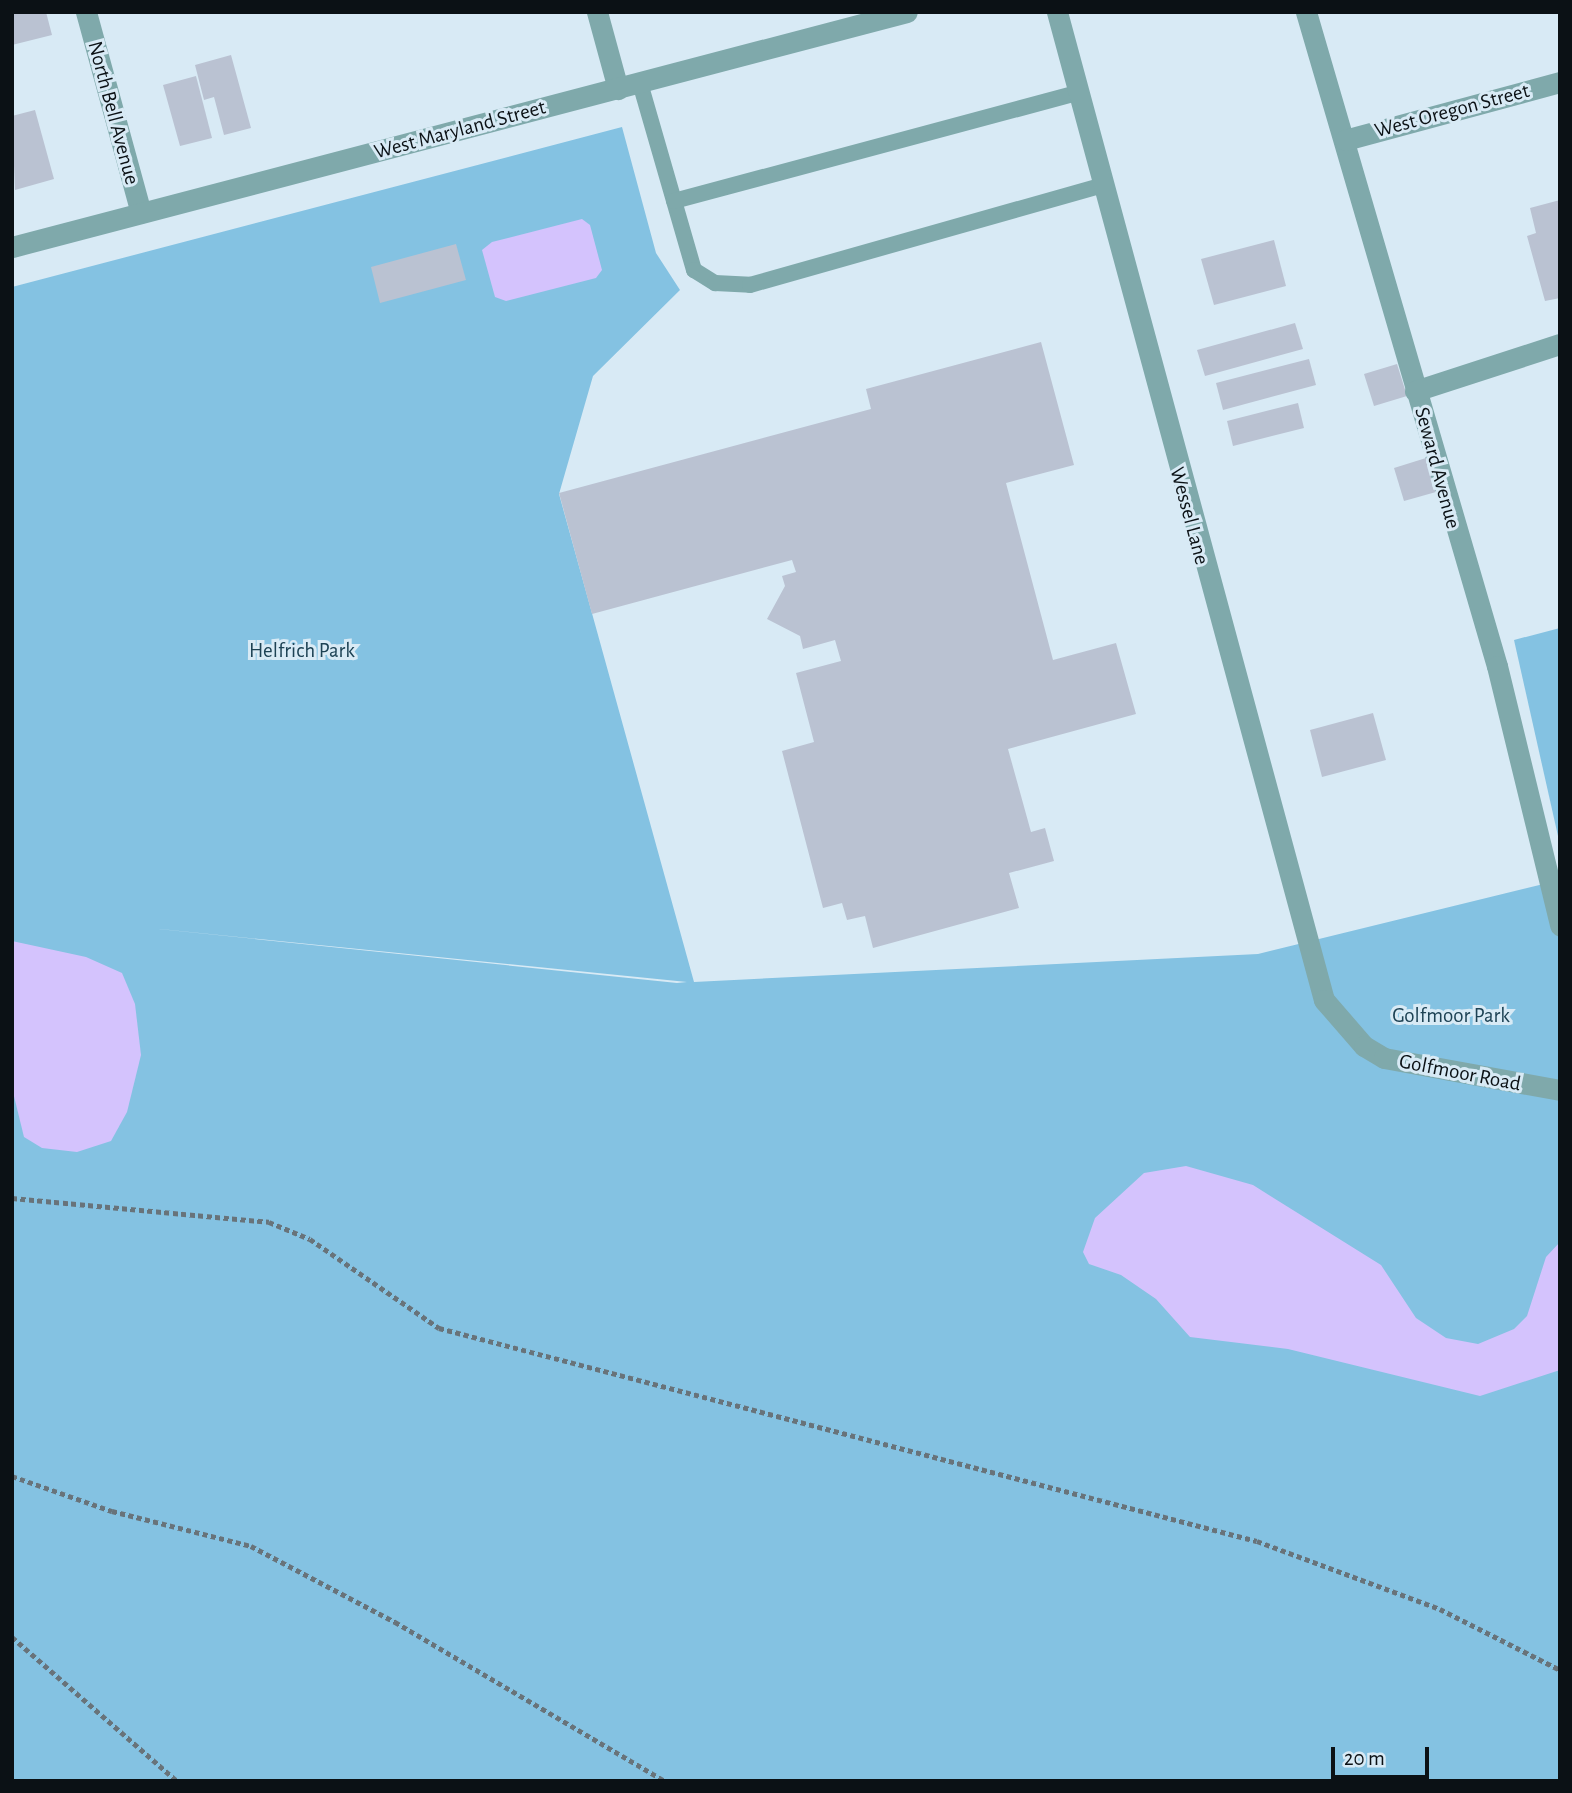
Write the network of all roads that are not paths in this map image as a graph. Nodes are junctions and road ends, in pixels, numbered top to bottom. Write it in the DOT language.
graph roads {
  1 [pos="86,12"];
  2 [pos="597,12"];
  3 [pos="907,12"];
  4 [pos="1057,12"];
  5 [pos="1306,12"];
  6 [pos="1560,82"];
  7 [pos="640,83"];
  8 [pos="618,89"];
  9 [pos="1077,93"];
  10 [pos="1345,140"];
  11 [pos="1101,186"];
  12 [pos="674,201"];
  13 [pos="141,213"];
  14 [pos="12,247"];
  15 [pos="1560,344"];
  16 [pos="1415,391"];
  17 [pos="1560,925"];
  18 [pos="1335,1016"];
  19 [pos="1560,1090"];
  1 -- 13 [label="street, North Bell Avenue"];
  2 -- 8 [label="street"];
  3 -- 7 [label="street, West Maryland Street"];
  4 -- 9 [label="street, Wessel Lane"];
  5 -- 10 [label="street, Seward Avenue"];
  6 -- 10 [label="street, West Oregon Street"];
  7 -- 8 [label="street, West Maryland Street"];
  7 -- 12 [label="lane"];
  8 -- 13 [label="street, West Maryland Street"];
  9 -- 11 [label="street, Wessel Lane"];
  9 -- 12 [label="lane"];
  10 -- 16 [label="street, Seward Avenue"];
  11 -- 12 [label="lane"];
  11 -- 18 [label="street, Wessel Lane"];
  13 -- 14 [label="street, West Maryland Street"];
  15 -- 16 [label="street"];
  16 -- 17 [label="street, Seward Avenue"];
  18 -- 19 [label="street, Golfmoor Road"];
}
